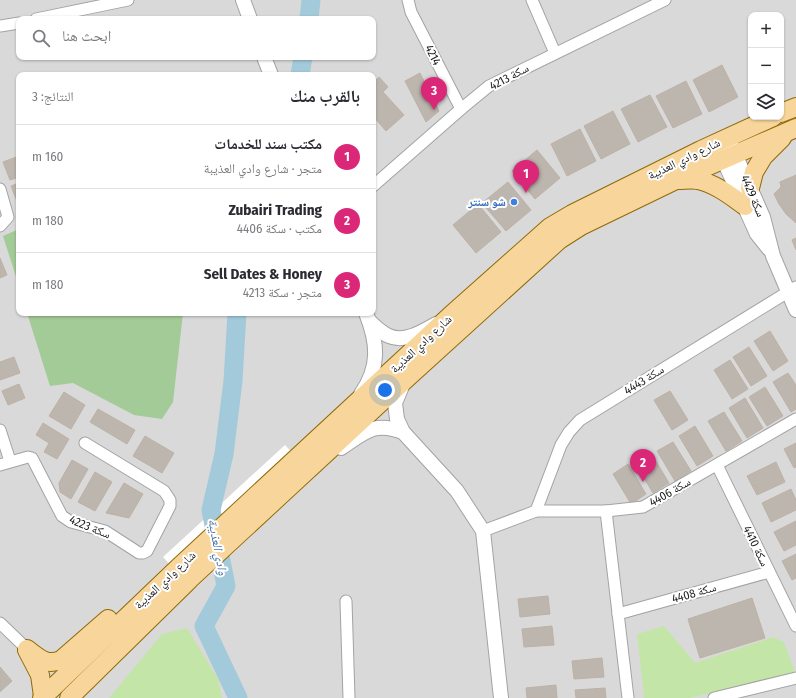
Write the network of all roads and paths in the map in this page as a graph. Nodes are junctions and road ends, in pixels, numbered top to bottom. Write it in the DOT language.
graph roads {
  1 [pos="128,0"];
  2 [pos="243,0"];
  3 [pos="408,0"];
  4 [pos="532,0"];
  5 [pos="665,0"];
  6 [pos="51,16"];
  7 [pos="249,16"];
  8 [pos="16,23"];
  9 [pos="0,26"];
  10 [pos="555,53"];
  11 [pos="265,60"];
  12 [pos="270,72"];
  13 [pos="796,107"];
  14 [pos="461,109"];
  15 [pos="784,113"];
  16 [pos="768,120"];
  17 [pos="793,129"];
  18 [pos="725,148"];
  19 [pos="676,180"];
  20 [pos="376,183"];
  21 [pos="750,188"];
  22 [pos="0,189"];
  23 [pos="745,206"];
  24 [pos="0,226"];
  25 [pos="774,256"];
  26 [pos="792,289"];
  27 [pos="796,310"];
  28 [pos="452,314"];
  29 [pos="368,317"];
  30 [pos="405,380"];
  31 [pos="353,406"];
  32 [pos="796,419"];
  33 [pos="0,430"];
  34 [pos="403,432"];
  35 [pos="85,443"];
  36 [pos="5,463"];
  37 [pos="302,465"];
  38 [pos="717,466"];
  39 [pos="606,511"];
  40 [pos="536,512"];
  41 [pos="483,531"];
  42 [pos="769,572"];
  43 [pos="184,573"];
  44 [pos="346,601"];
  45 [pos="133,610"];
  46 [pos="618,614"];
  47 [pos="0,623"];
  48 [pos="796,626"];
  49 [pos="27,649"];
  50 [pos="796,678"];
  51 [pos="42,697"];
  52 [pos="69,698"];
  53 [pos="349,698"];
  54 [pos="501,698"];
  55 [pos="628,698"];
  56 [pos="714,698"];
  1 -- 6 [label="street"];
  2 -- 7 [label="street"];
  3 -- 14 [label="street, 4214"];
  4 -- 10 [label="street"];
  5 -- 10 [label="street, سكة 4213"];
  8 -- 9 [label="street"];
  10 -- 14 [label="street, سكة 4213"];
  11 -- 12 [label="street"];
  13 -- 15 [label="main road"];
  14 -- 20 [label="street, سكة 4213"];
  16 -- 18 [label="main road, شارع وادي العذيبة"];
  17 -- 18 [label="main road, شارع وادي العذيبة"];
  17 -- 21 [label="main road"];
  18 -- 19 [label="main road, شارع وادي العذيبة"];
  18 -- 21 [label="street, سكة 4429"];
  18 -- 23 [label="street, سكة 4429"];
  18 -- 28 [label="main road, شارع وادي العذيبة"];
  19 -- 23 [label="main road"];
  19 -- 30 [label="main road, شارع وادي العذيبة"];
  21 -- 25 [label="street, سكة 4429"];
  22 -- 24 [label="street"];
  23 -- 25 [label="street, سكة 4429"];
  25 -- 26 [label="street, سكة 4429"];
  26 -- 27 [label="street, سكة 4429"];
  26 -- 40 [label="street, سكة 4443"];
  28 -- 29 [label="street"];
  28 -- 31 [label="main road, شارع وادي العذيبة"];
  29 -- 31 [label="street"];
  30 -- 34 [label="street"];
  30 -- 37 [label="main road, شارع وادي العذيبة"];
  31 -- 37 [label="main road, شارع وادي العذيبة"];
  32 -- 38 [label="street, سكة 4406"];
  33 -- 36 [label="street"];
  34 -- 37 [label="street"];
  34 -- 41 [label="street"];
  35 -- 36 [label="street, سكة 4223"];
  37 -- 43 [label="main road, شارع وادي العذيبة"];
  38 -- 39 [label="street, سكة 4406"];
  38 -- 42 [label="street, سكة 4410"];
  39 -- 40 [label="street, سكة 4406"];
  39 -- 46 [label="street"];
  40 -- 41 [label="street, سكة 4406"];
  41 -- 54 [label="street"];
  42 -- 46 [label="street, سكة 4408"];
  42 -- 48 [label="street, سكة 4410"];
  43 -- 45 [label="main road, شارع وادي العذيبة"];
  43 -- 52 [label="main road, شارع وادي العذيبة"];
  44 -- 53 [label="street"];
  45 -- 49 [label="main road"];
  45 -- 51 [label="main road, شارع وادي العذيبة"];
  46 -- 55 [label="street"];
  47 -- 49 [label="street"];
  49 -- 51 [label="main road"];
  50 -- 56 [label="street"];
}
